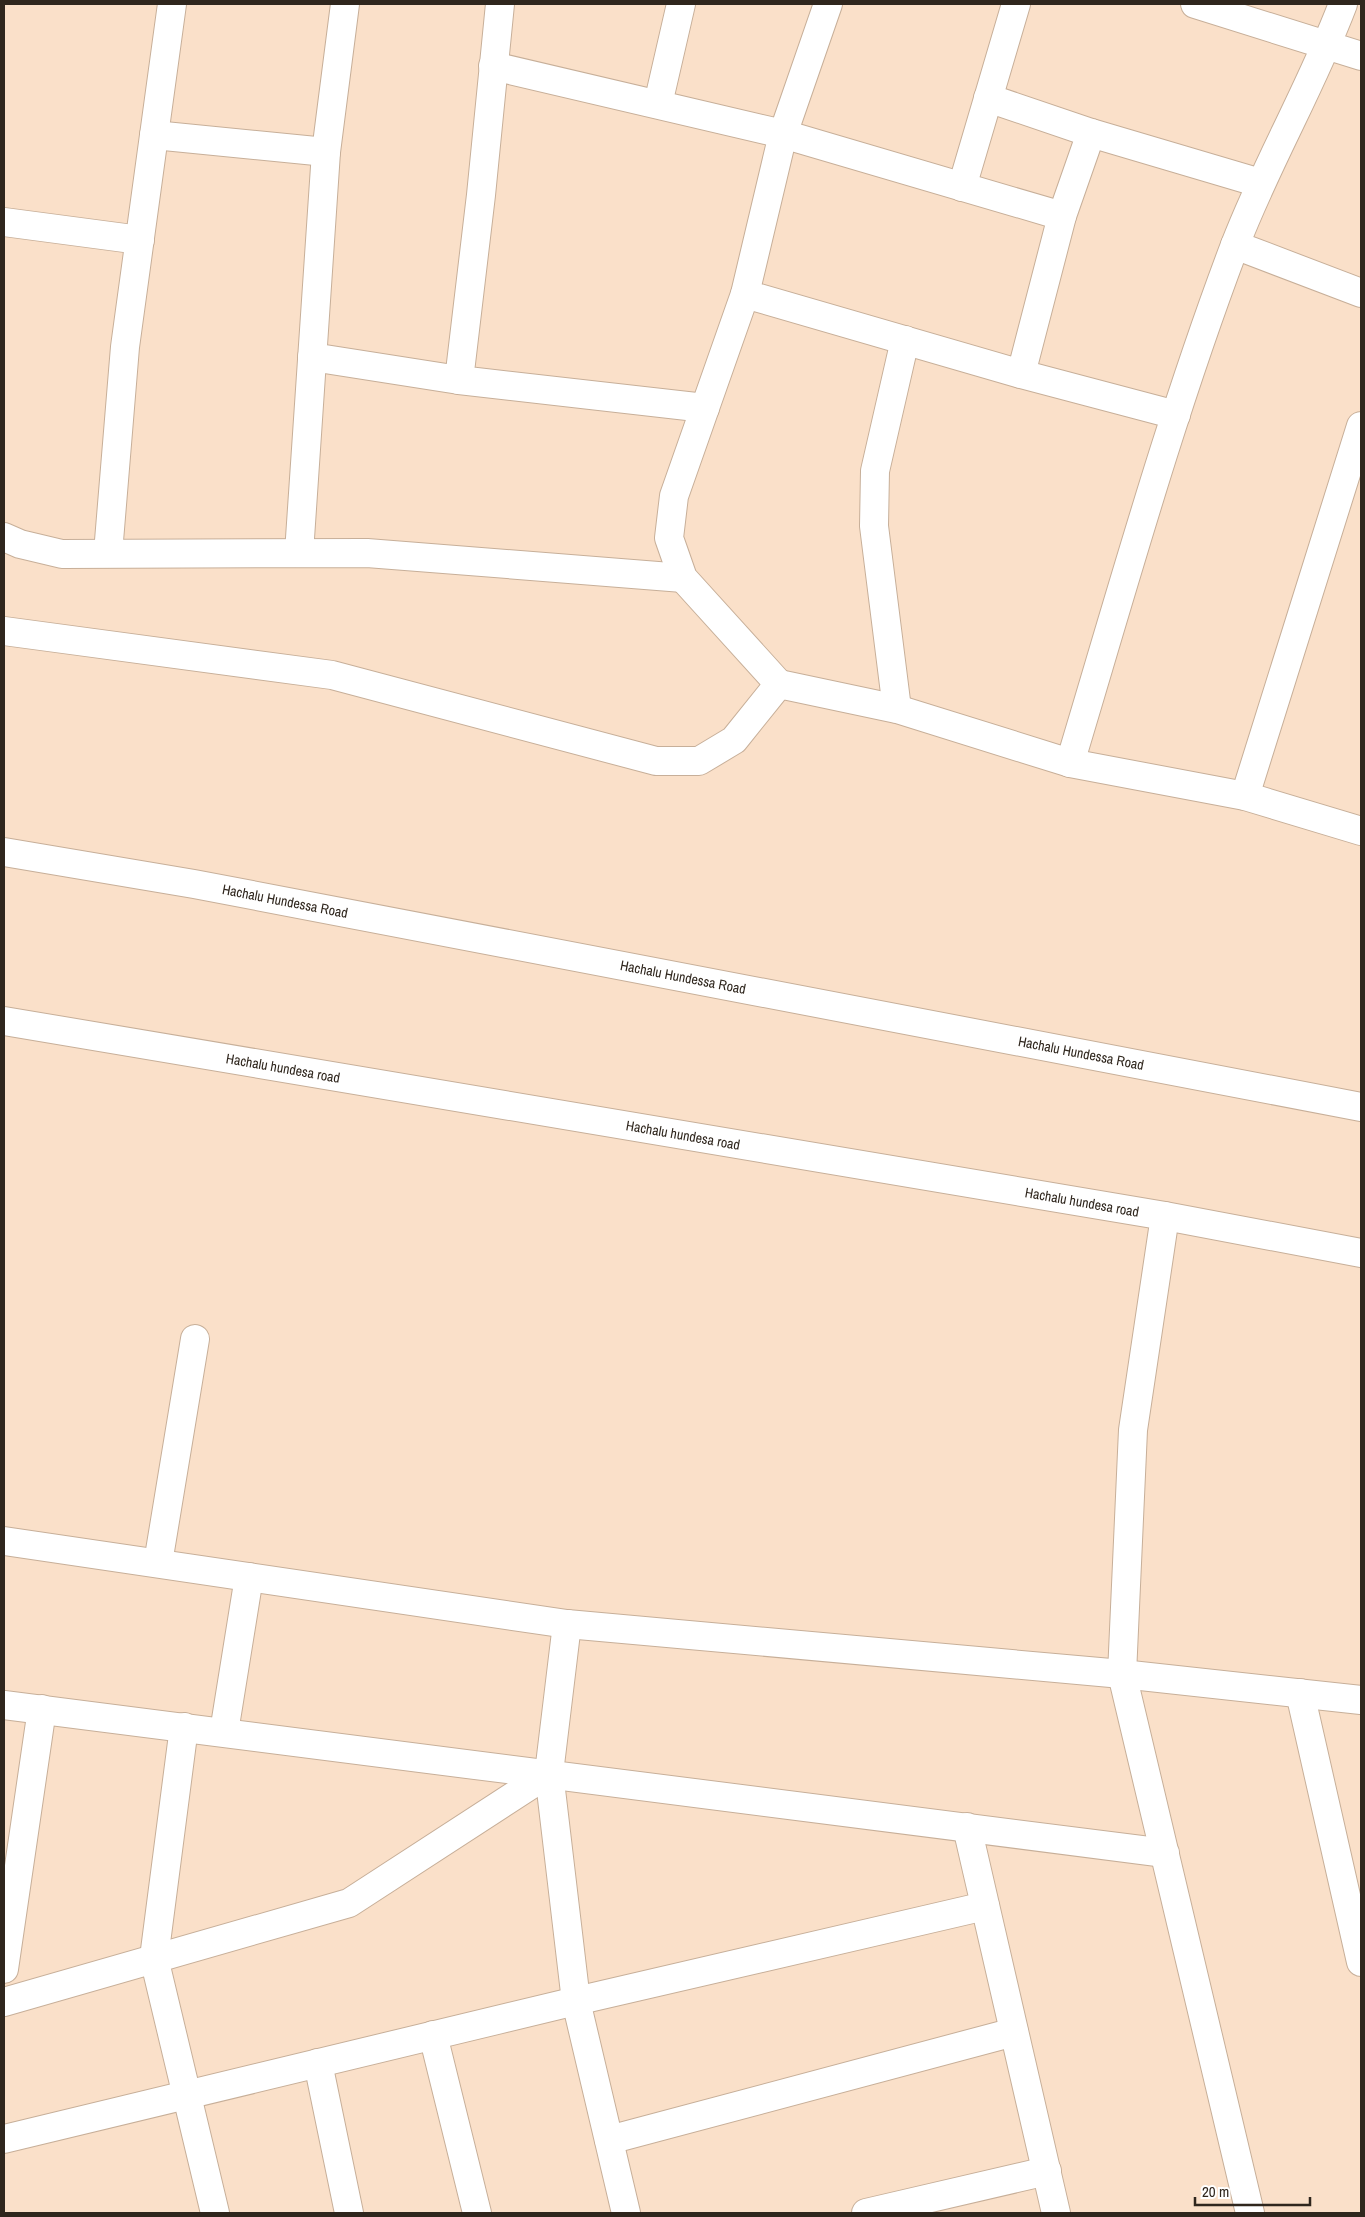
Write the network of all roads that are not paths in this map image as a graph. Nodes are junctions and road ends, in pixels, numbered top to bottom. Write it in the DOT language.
graph roads {
  1 [pos="172,4"];
  2 [pos="345,4"];
  3 [pos="500,4"];
  4 [pos="681,4"];
  5 [pos="828,4"];
  6 [pos="1016,4"];
  7 [pos="1195,4"];
  8 [pos="1343,4"];
  9 [pos="1328,44"];
  10 [pos="1361,56"];
  11 [pos="493,66"];
  12 [pos="988,98"];
  13 [pos="658,104"];
  14 [pos="1091,133"];
  15 [pos="782,134"];
  16 [pos="154,136"];
  17 [pos="326,152"];
  18 [pos="1260,183"];
  19 [pos="962,187"];
  20 [pos="1062,216"];
  21 [pos="4,222"];
  22 [pos="140,240"];
  23 [pos="1235,245"];
  24 [pos="1361,292"];
  25 [pos="745,294"];
  26 [pos="905,340"];
  27 [pos="312,357"];
  28 [pos="1021,374"];
  29 [pos="459,380"];
  30 [pos="705,408"];
  31 [pos="1176,415"];
  32 [pos="1361,426"];
  33 [pos="4,537"];
  34 [pos="108,553"];
  35 [pos="299,553"];
  36 [pos="683,578"];
  37 [pos="4,631"];
  38 [pos="779,684"];
  39 [pos="897,709"];
  40 [pos="1070,763"];
  41 [pos="1244,796"];
  42 [pos="1361,831"];
  43 [pos="4,852"];
  44 [pos="4,1021"];
  45 [pos="1361,1107"];
  46 [pos="1165,1216"];
  47 [pos="1361,1253"];
  48 [pos="195,1339"];
  49 [pos="4,1541"];
  50 [pos="158,1563"];
  51 [pos="249,1577"];
  52 [pos="567,1624"];
  53 [pos="1122,1674"];
  54 [pos="1300,1693"];
  55 [pos="1361,1700"];
  56 [pos="4,1705"];
  57 [pos="42,1709"];
  58 [pos="184,1728"];
  59 [pos="224,1732"];
  60 [pos="548,1773"];
  61 [pos="967,1827"];
  62 [pos="1165,1853"];
  63 [pos="984,1906"];
  64 [pos="154,1958"];
  65 [pos="1361,1962"];
  66 [pos="4,1969"];
  67 [pos="576,2001"];
  68 [pos="4,2002"];
  69 [pos="1014,2032"];
  70 [pos="433,2036"];
  71 [pos="318,2063"];
  72 [pos="186,2095"];
  73 [pos="4,2139"];
  74 [pos="609,2140"];
  75 [pos="1047,2171"];
  76 [pos="215,2213"];
  77 [pos="349,2213"];
  78 [pos="477,2213"];
  79 [pos="626,2213"];
  80 [pos="866,2213"];
  81 [pos="1056,2213"];
  82 [pos="1250,2213"];
  1 -- 16 [label="street"];
  2 -- 17 [label="street"];
  3 -- 11 [label="street"];
  4 -- 13 [label="street"];
  5 -- 15 [label="street"];
  6 -- 12 [label="street"];
  7 -- 9 [label="street"];
  8 -- 9 [label="street"];
  9 -- 10 [label="street"];
  9 -- 18 [label="street"];
  11 -- 13 [label="street"];
  11 -- 29 [label="street"];
  12 -- 14 [label="street"];
  12 -- 19 [label="street"];
  13 -- 15 [label="street"];
  14 -- 18 [label="street"];
  14 -- 20 [label="street"];
  15 -- 19 [label="street"];
  15 -- 25 [label="street"];
  16 -- 17 [label="street"];
  16 -- 22 [label="street"];
  17 -- 27 [label="street"];
  18 -- 23 [label="street"];
  19 -- 20 [label="street"];
  20 -- 28 [label="street"];
  21 -- 22 [label="street"];
  22 -- 34 [label="street"];
  23 -- 24 [label="street"];
  23 -- 31 [label="street"];
  25 -- 26 [label="street"];
  25 -- 30 [label="street"];
  26 -- 28 [label="street"];
  26 -- 39 [label="street"];
  27 -- 29 [label="street"];
  27 -- 35 [label="street"];
  28 -- 31 [label="street"];
  29 -- 30 [label="street"];
  30 -- 36 [label="street"];
  31 -- 40 [label="street"];
  32 -- 41 [label="street"];
  33 -- 34 [label="street"];
  34 -- 35 [label="street"];
  35 -- 36 [label="street"];
  36 -- 38 [label="street"];
  37 -- 38 [label="street"];
  38 -- 39 [label="street"];
  39 -- 40 [label="street"];
  40 -- 41 [label="street"];
  41 -- 42 [label="street"];
  43 -- 45 [label="street, Hachalu Hundessa Road"];
  44 -- 46 [label="street, Hachalu hundesa road"];
  46 -- 47 [label="street, Hachalu hundesa road"];
  46 -- 53 [label="street"];
  48 -- 50 [label="street"];
  49 -- 50 [label="street"];
  50 -- 51 [label="street"];
  51 -- 52 [label="street"];
  51 -- 59 [label="street"];
  52 -- 53 [label="street"];
  52 -- 60 [label="street"];
  53 -- 54 [label="street"];
  53 -- 62 [label="street"];
  54 -- 55 [label="street"];
  54 -- 65 [label="street"];
  56 -- 57 [label="street"];
  57 -- 58 [label="street"];
  57 -- 66 [label="street"];
  58 -- 59 [label="street"];
  58 -- 64 [label="street"];
  59 -- 60 [label="street"];
  60 -- 61 [label="street"];
  60 -- 64 [label="street"];
  60 -- 67 [label="street"];
  61 -- 62 [label="street"];
  61 -- 63 [label="street"];
  62 -- 82 [label="street"];
  63 -- 67 [label="street"];
  63 -- 69 [label="street"];
  64 -- 68 [label="street"];
  64 -- 72 [label="street"];
  67 -- 70 [label="street"];
  67 -- 74 [label="street"];
  69 -- 74 [label="street"];
  69 -- 75 [label="street"];
  70 -- 71 [label="street"];
  70 -- 78 [label="street"];
  71 -- 72 [label="street"];
  71 -- 77 [label="street"];
  72 -- 73 [label="street"];
  72 -- 76 [label="street"];
  74 -- 79 [label="street"];
  75 -- 80 [label="street"];
  75 -- 81 [label="street"];
}
